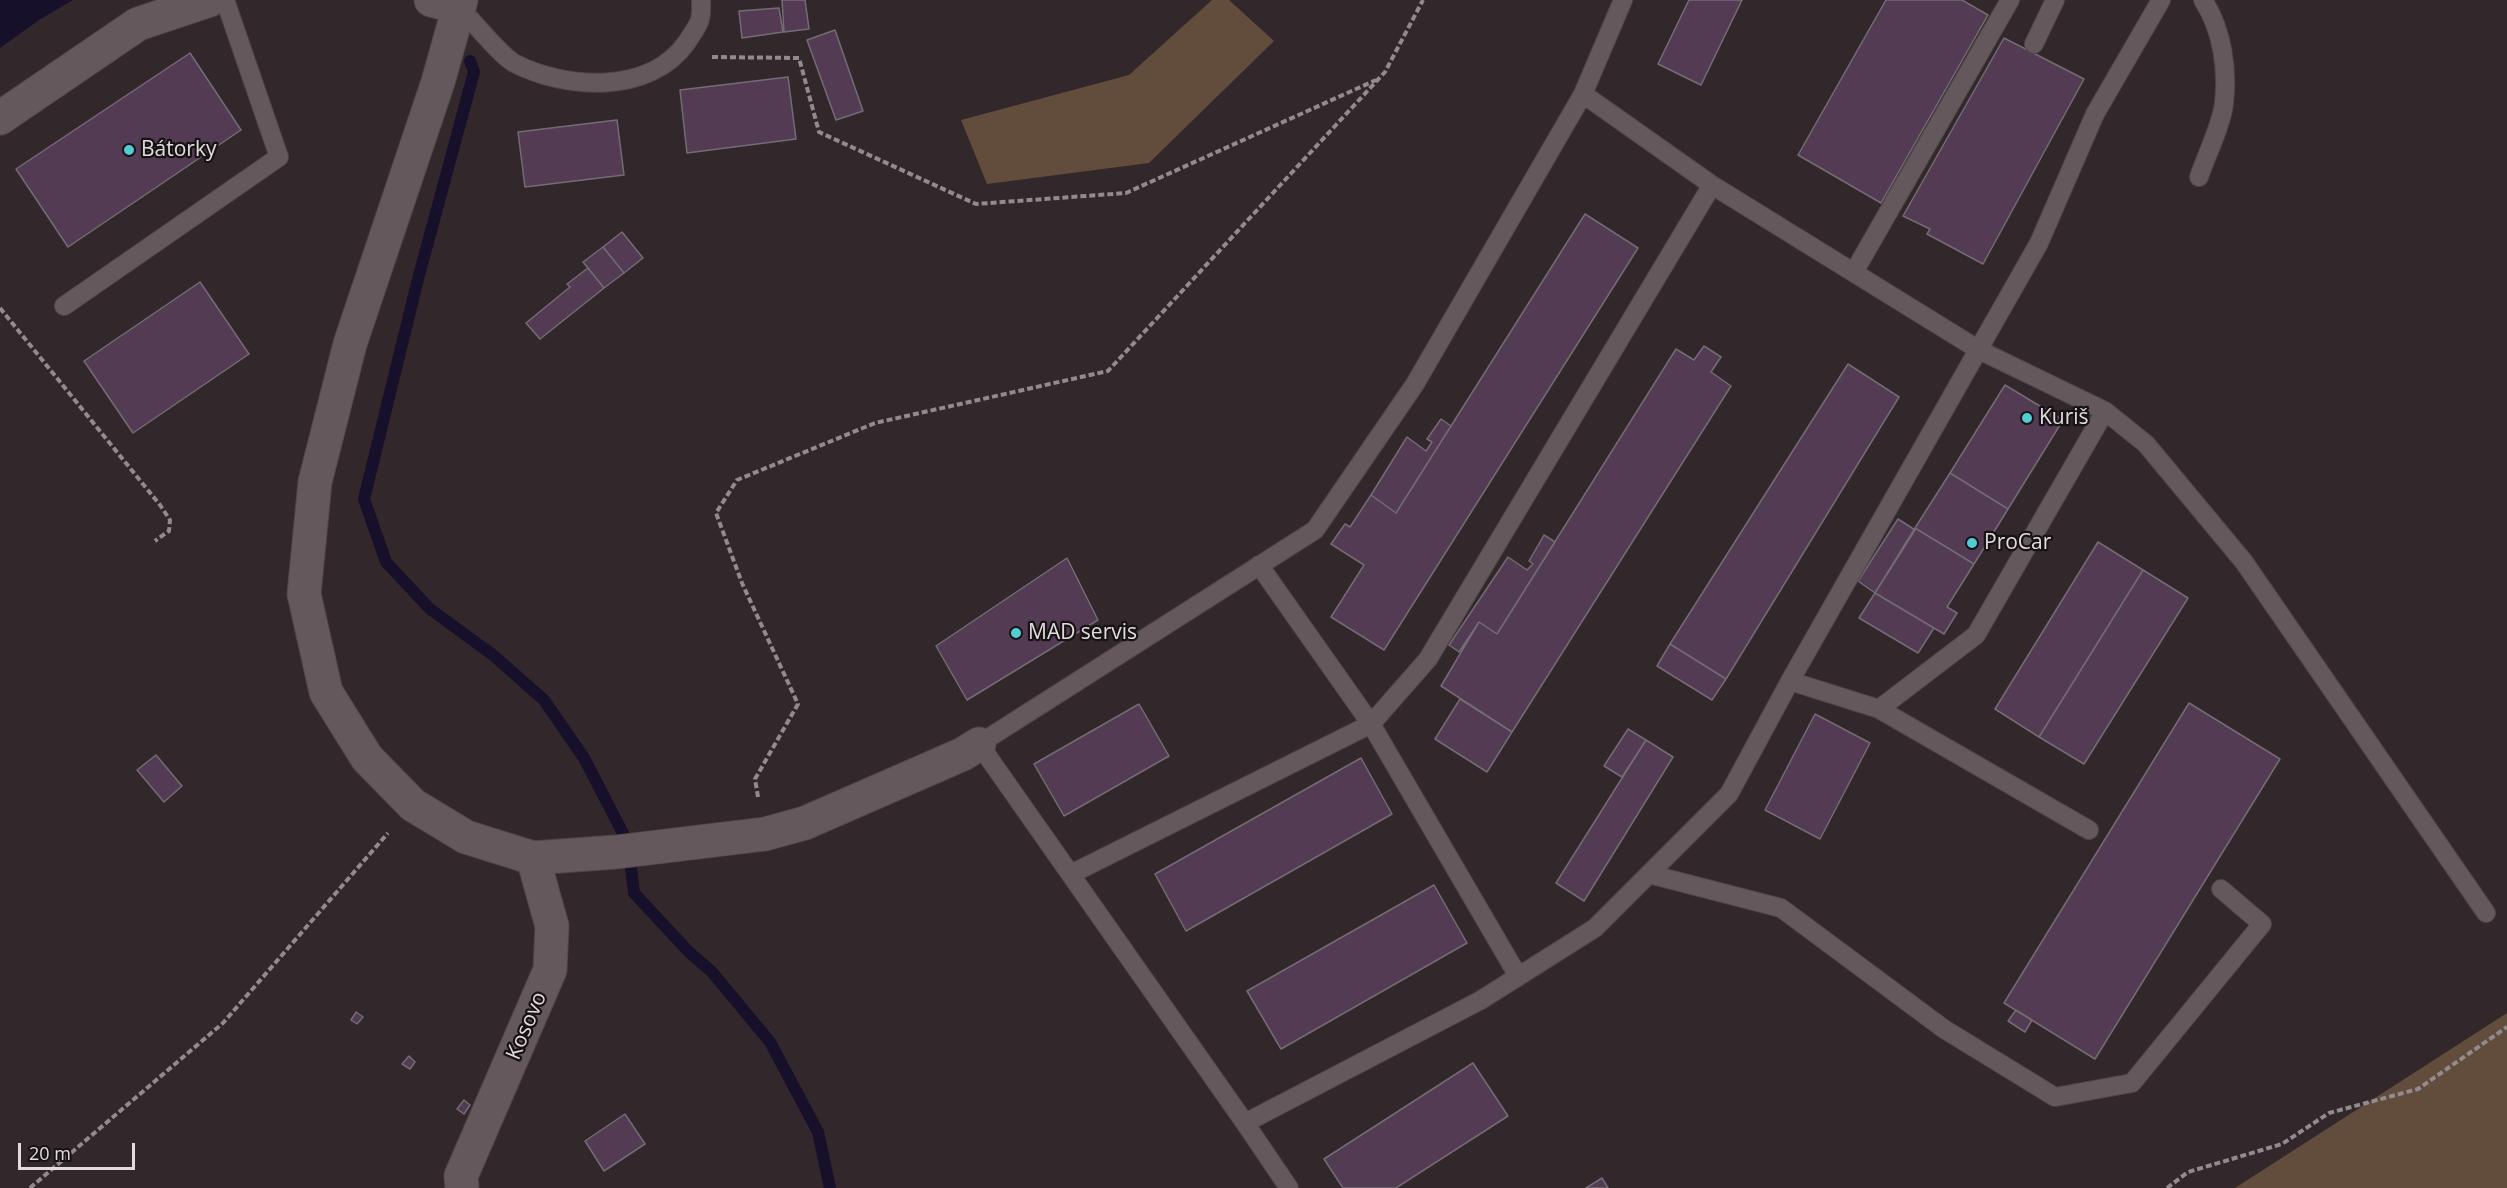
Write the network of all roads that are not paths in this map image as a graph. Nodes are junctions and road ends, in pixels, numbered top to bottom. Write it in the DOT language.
graph roads {
  1 [pos="210,0"];
  2 [pos="225,0"];
  3 [pos="701,0"];
  4 [pos="1623,0"];
  5 [pos="2010,0"];
  6 [pos="2055,0"];
  7 [pos="2161,0"];
  8 [pos="2203,0"];
  9 [pos="450,2"];
  10 [pos="2034,44"];
  11 [pos="1583,94"];
  12 [pos="0,118"];
  13 [pos="2199,177"];
  14 [pos="1712,184"];
  15 [pos="1854,272"];
  16 [pos="64,306"];
  17 [pos="1979,350"];
  18 [pos="2105,411"];
  19 [pos="1259,565"];
  20 [pos="1790,681"];
  21 [pos="1879,709"];
  22 [pos="1371,724"];
  23 [pos="980,744"];
  24 [pos="2089,830"];
  25 [pos="533,858"];
  26 [pos="1071,874"];
  27 [pos="1649,874"];
  28 [pos="2221,888"];
  29 [pos="2486,913"];
  30 [pos="1518,976"];
  31 [pos="1245,1123"];
  32 [pos="462,1188"];
  33 [pos="1289,1188"];
  1 -- 12 [label="street"];
  2 -- 16 [label="lane"];
  3 -- 9 [label="lane"];
  4 -- 11 [label="lane"];
  5 -- 15 [label="lane"];
  6 -- 10 [label="lane"];
  7 -- 17 [label="lane"];
  8 -- 13 [label="lane"];
  9 -- 25 [label="street"];
  11 -- 14 [label="lane"];
  11 -- 19 [label="lane"];
  14 -- 15 [label="lane"];
  14 -- 22 [label="lane"];
  15 -- 17 [label="lane"];
  17 -- 18 [label="lane"];
  17 -- 20 [label="lane"];
  18 -- 21 [label="lane"];
  18 -- 29 [label="lane"];
  19 -- 22 [label="lane"];
  19 -- 23 [label="lane"];
  20 -- 21 [label="lane"];
  20 -- 27 [label="lane"];
  21 -- 24 [label="lane"];
  22 -- 26 [label="lane"];
  22 -- 30 [label="lane"];
  23 -- 25 [label="street"];
  23 -- 26 [label="lane"];
  25 -- 32 [label="street, Kosovo"];
  26 -- 31 [label="lane"];
  27 -- 28 [label="lane"];
  27 -- 30 [label="lane"];
  30 -- 31 [label="lane"];
  31 -- 33 [label="lane"];
}
